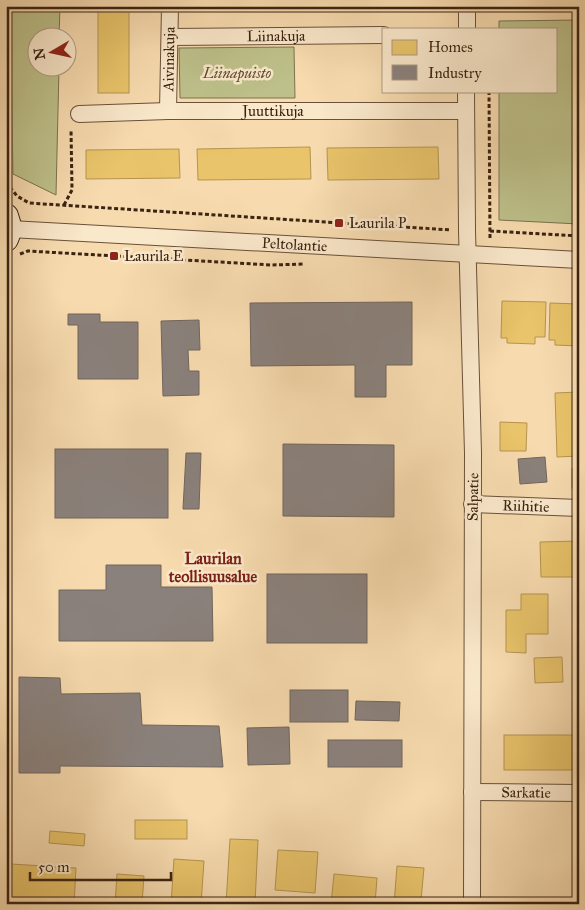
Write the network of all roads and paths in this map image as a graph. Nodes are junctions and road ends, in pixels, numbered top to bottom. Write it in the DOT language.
graph roads {
  1 [pos="170,6"];
  2 [pos="467,6"];
  3 [pos="466,28"];
  4 [pos="382,35"];
  5 [pos="170,36"];
  6 [pos="466,92"];
  7 [pos="168,111"];
  8 [pos="466,111"];
  9 [pos="79,114"];
  10 [pos="6,182"];
  11 [pos="63,205"];
  12 [pos="7,228"];
  13 [pos="467,231"];
  14 [pos="579,236"];
  15 [pos="469,254"];
  16 [pos="579,260"];
  17 [pos="472,504"];
  18 [pos="579,508"];
  19 [pos="472,792"];
  20 [pos="579,793"];
  21 [pos="472,904"];
  1 -- 5 [label="street, Aivinakuja"];
  2 -- 3 [label="street"];
  4 -- 5 [label="street, Liinakuja"];
  5 -- 7 [label="street, Aivinakuja"];
  6 -- 8 [label="street, Salpatie"];
  7 -- 8 [label="street, Juuttikuja"];
  7 -- 9 [label="street, Juuttikuja"];
  8 -- 13 [label="street, Salpatie"];
  9 -- 11 [label="path"];
  10 -- 11 [label="path"];
  11 -- 13 [label="path"];
  12 -- 15 [label="street, Peltolantie"];
  13 -- 14 [label="path"];
  13 -- 15 [label="street, Salpatie"];
  15 -- 16 [label="street, Peltolantie"];
  15 -- 17 [label="street, Salpatie"];
  17 -- 18 [label="street, Riihitie"];
  17 -- 19 [label="street, Salpatie"];
  19 -- 20 [label="street, Sarkatie"];
  19 -- 21 [label="street, Salpatie"];
}
